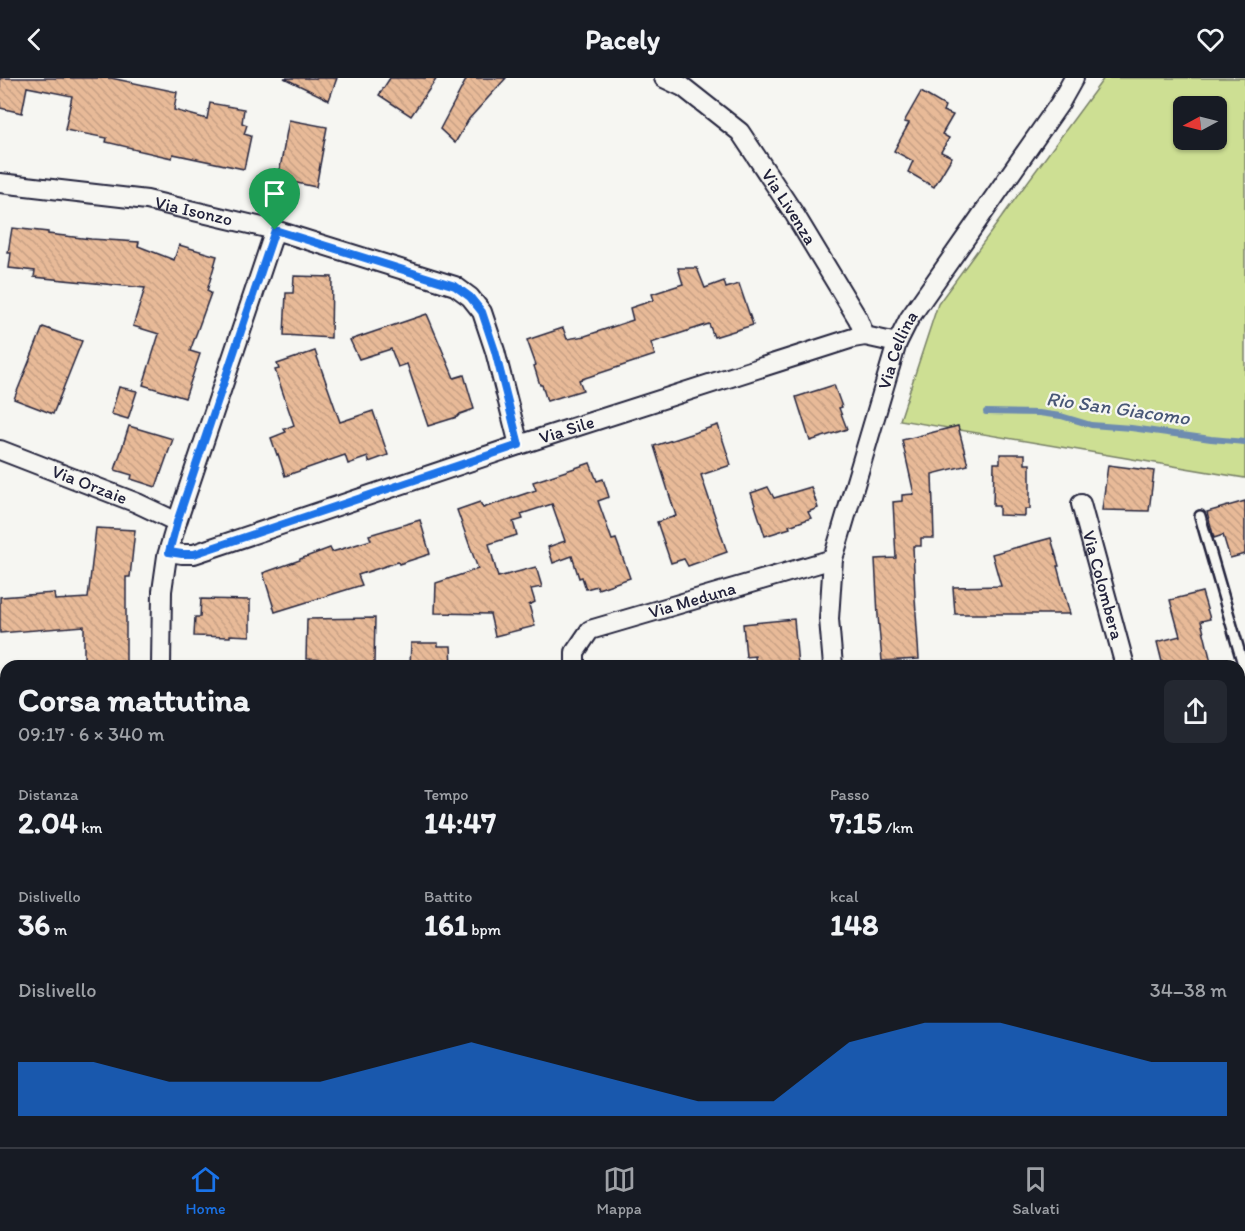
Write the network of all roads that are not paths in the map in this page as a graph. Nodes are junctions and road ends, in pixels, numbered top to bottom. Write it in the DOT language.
graph roads {
  1 [pos="664,78"];
  2 [pos="1074,78"];
  3 [pos="0,183"];
  4 [pos="275,230"];
  5 [pos="865,336"];
  6 [pos="897,343"];
  7 [pos="519,445"];
  8 [pos="0,450"];
  9 [pos="1082,504"];
  10 [pos="1200,516"];
  11 [pos="177,522"];
  12 [pos="169,552"];
  13 [pos="832,559"];
  14 [pos="161,660"];
  15 [pos="575,660"];
  16 [pos="832,660"];
  17 [pos="1123,660"];
  18 [pos="1242,660"];
  1 -- 5 [label="street, Via Livenza"];
  2 -- 6 [label="street, Via Cellina"];
  3 -- 4 [label="street, Via Isonzo"];
  4 -- 7 [label="street, Via Isonzo"];
  4 -- 11 [label="street"];
  5 -- 6 [label="street"];
  5 -- 7 [label="street, Via Sile"];
  6 -- 13 [label="street, Via Cellina"];
  7 -- 12 [label="street, Via Sile"];
  8 -- 11 [label="street, Via Orzaie"];
  9 -- 17 [label="street, Via Colombera"];
  10 -- 18 [label="lane"];
  11 -- 12 [label="street"];
  12 -- 14 [label="street"];
  13 -- 15 [label="street, Via Meduna"];
  13 -- 16 [label="street, Via Cellina"];
}
